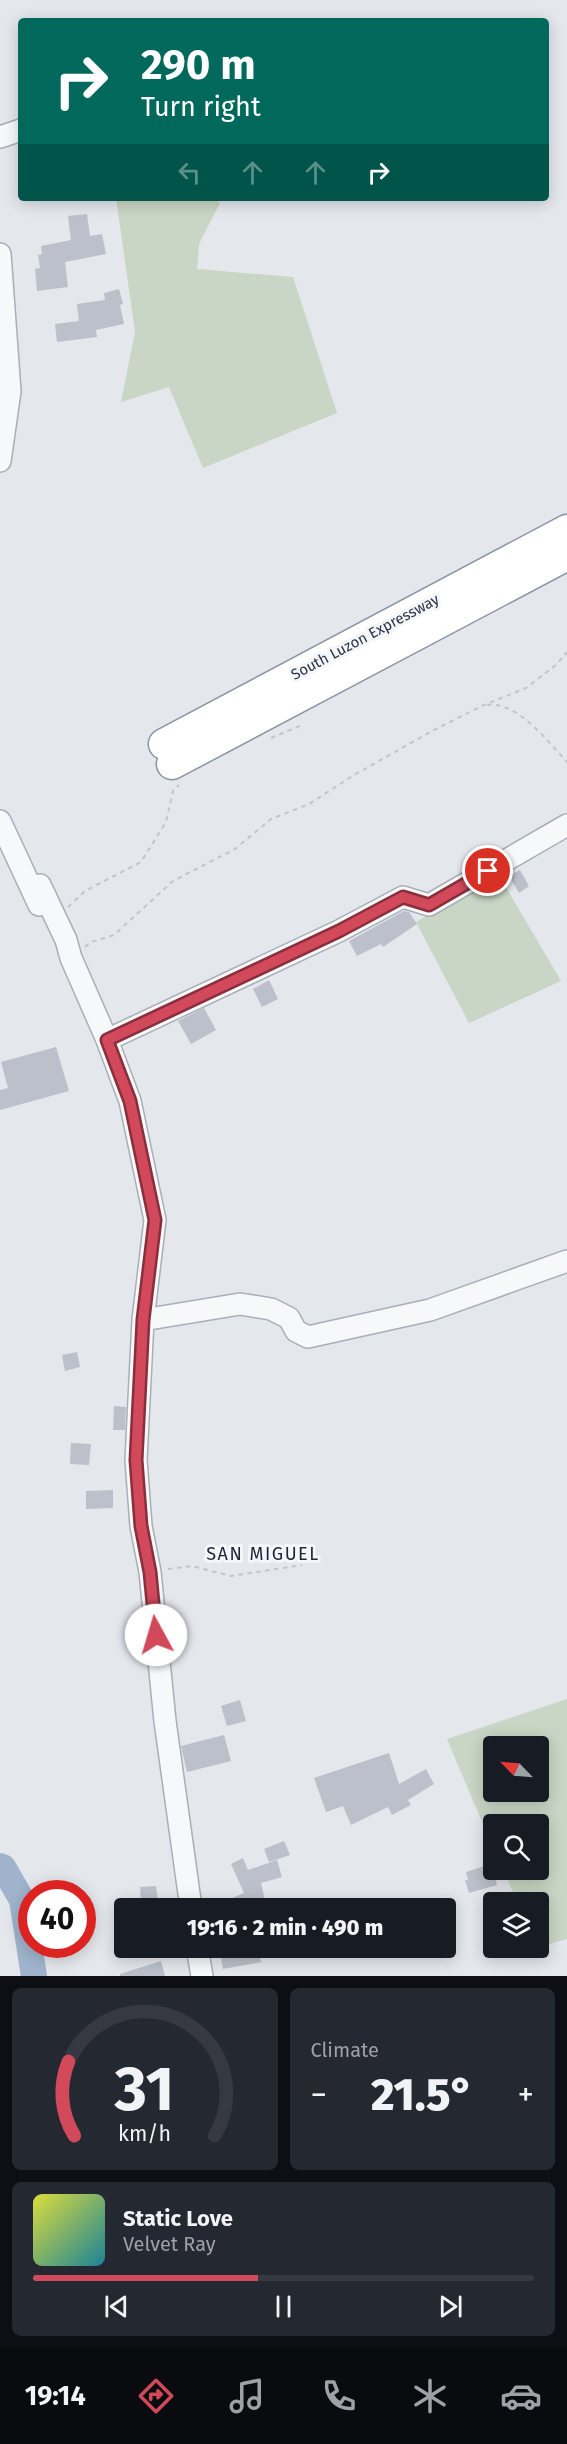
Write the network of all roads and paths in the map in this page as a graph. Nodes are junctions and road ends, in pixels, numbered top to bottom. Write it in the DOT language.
graph roads {
  1 [pos="18,131"];
  2 [pos="0,137"];
  3 [pos="0,254"];
  4 [pos="4,371"];
  5 [pos="0,460"];
  6 [pos="567,530"];
  7 [pos="567,555"];
  8 [pos="567,652"];
  9 [pos="484,705"];
  10 [pos="302,724"];
  11 [pos="272,738"];
  12 [pos="173,762"];
  13 [pos="567,762"];
  14 [pos="0,821"];
  15 [pos="567,825"];
  16 [pos="40,885"];
  17 [pos="56,920"];
  18 [pos="71,958"];
  19 [pos="107,1040"];
  20 [pos="567,1261"];
  21 [pos="143,1320"];
  22 [pos="302,1565"];
  23 [pos="150,1572"];
  24 [pos="190,1898"];
  25 [pos="199,1958"];
  26 [pos="202,1976"];
  1 -- 2 [label="street"];
  3 -- 4 [label="street"];
  4 -- 5 [label="street"];
  6 -- 12 [label="highway, South Luzon Expressway"];
  7 -- 12 [label="highway, South Luzon Expressway"];
  8 -- 9 [label="path"];
  9 -- 13 [label="path"];
  9 -- 18 [label="path"];
  10 -- 11 [label="path"];
  12 -- 17 [label="path"];
  14 -- 17 [label="street"];
  15 -- 19 [label="street"];
  16 -- 17 [label="street"];
  17 -- 18 [label="street"];
  18 -- 19 [label="street"];
  19 -- 21 [label="street"];
  20 -- 21 [label="street"];
  21 -- 23 [label="street"];
  22 -- 23 [label="path"];
  23 -- 24 [label="street"];
  25 -- 26 [label="street"];
}
